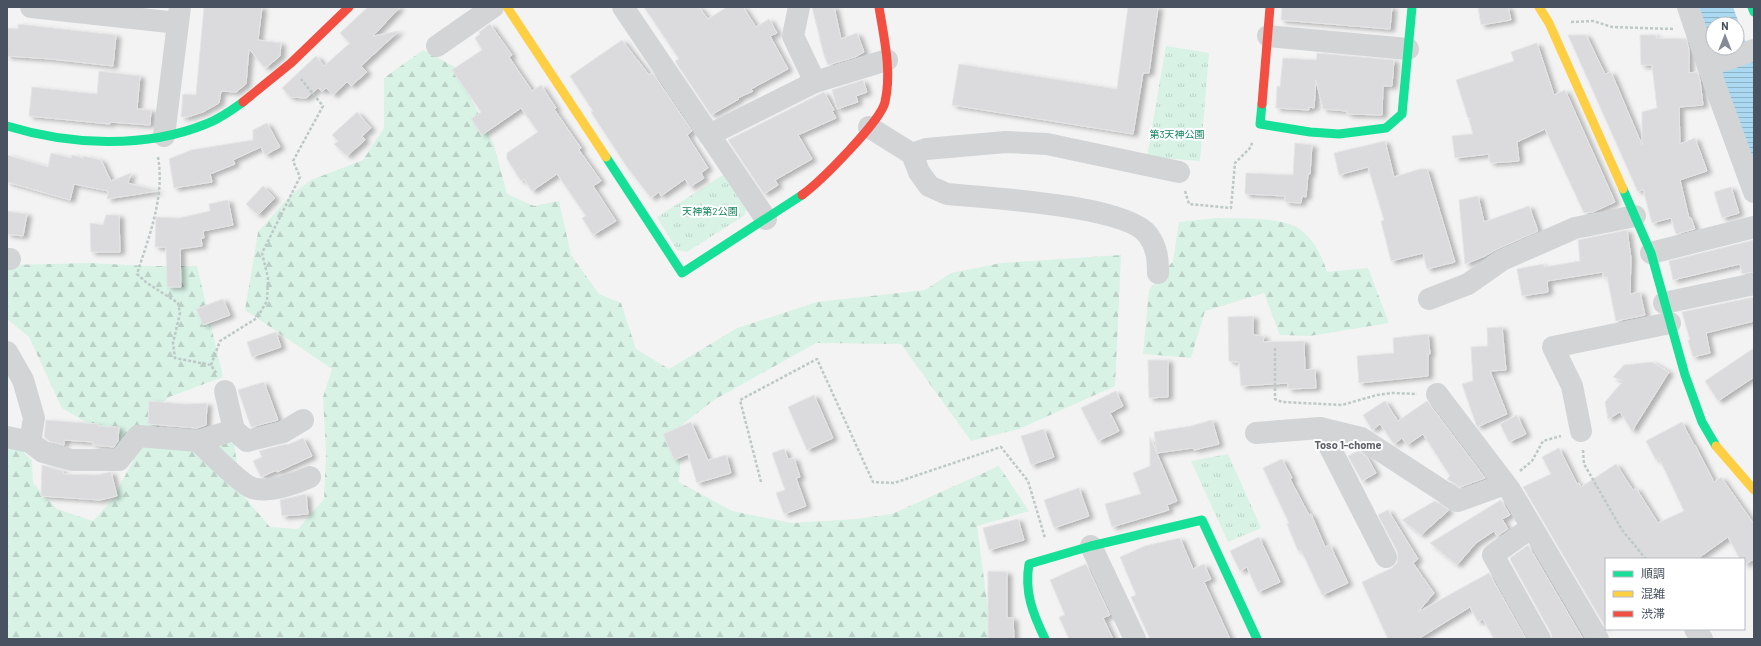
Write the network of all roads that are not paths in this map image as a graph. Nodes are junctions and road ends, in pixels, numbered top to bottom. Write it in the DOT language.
graph roads {
  1 [pos="31,7"];
  2 [pos="349,7"];
  3 [pos="492,7"];
  4 [pos="507,7"];
  5 [pos="623,7"];
  6 [pos="799,7"];
  7 [pos="879,7"];
  8 [pos="1270,7"];
  9 [pos="1412,7"];
  10 [pos="1539,7"];
  11 [pos="1688,7"];
  12 [pos="1752,7"];
  13 [pos="1754,12"];
  14 [pos="179,15"];
  15 [pos="1268,36"];
  16 [pos="437,46"];
  17 [pos="1408,49"];
  18 [pos="1754,50"];
  19 [pos="887,60"];
  20 [pos="1708,66"];
  21 [pos="815,82"];
  22 [pos="7,126"];
  23 [pos="869,127"];
  24 [pos="709,135"];
  25 [pos="164,136"];
  26 [pos="912,154"];
  27 [pos="1179,172"];
  28 [pos="1754,192"];
  29 [pos="1635,216"];
  30 [pos="766,219"];
  31 [pos="1754,227"];
  32 [pos="1651,253"];
  33 [pos="1158,273"];
  34 [pos="1754,284"];
  35 [pos="1430,299"];
  36 [pos="1667,313"];
  37 [pos="7,352"];
  38 [pos="225,391"];
  39 [pos="1437,394"];
  40 [pos="303,420"];
  41 [pos="1320,428"];
  42 [pos="234,430"];
  43 [pos="1581,431"];
  44 [pos="1256,433"];
  45 [pos="7,437"];
  46 [pos="198,441"];
  47 [pos="30,442"];
  48 [pos="310,477"];
  49 [pos="1505,484"];
  50 [pos="1754,490"];
  51 [pos="1532,527"];
  52 [pos="1091,546"];
  53 [pos="1386,557"];
  54 [pos="1696,630"];
  55 [pos="1045,639"];
  56 [pos="1134,639"];
  57 [pos="1257,639"];
  58 [pos="1540,639"];
  59 [pos="1598,639"];
  60 [pos="1702,639"];
  1 -- 14 [label="street"];
  2 -- 25 [label="street"];
  3 -- 16 [label="street"];
  4 -- 30 [label="street"];
  5 -- 24 [label="street"];
  6 -- 21 [label="street"];
  7 -- 19 [label="street"];
  8 -- 15 [label="street"];
  9 -- 17 [label="street"];
  10 -- 29 [label="street"];
  11 -- 20 [label="street"];
  12 -- 13 [label="street"];
  14 -- 25 [label="street"];
  15 -- 17 [label="street"];
  15 -- 17 [label="street"];
  18 -- 20 [label="street"];
  19 -- 21 [label="street"];
  19 -- 23 [label="street"];
  20 -- 28 [label="street"];
  21 -- 24 [label="street"];
  22 -- 25 [label="street"];
  23 -- 26 [label="street"];
  23 -- 30 [label="street"];
  24 -- 30 [label="street"];
  26 -- 27 [label="street"];
  26 -- 33 [label="street"];
  29 -- 32 [label="street"];
  29 -- 35 [label="street"];
  31 -- 32 [label="street"];
  32 -- 36 [label="street"];
  34 -- 36 [label="street"];
  36 -- 43 [label="street"];
  36 -- 50 [label="street"];
  37 -- 47 [label="street"];
  38 -- 42 [label="street"];
  39 -- 49 [label="street"];
  40 -- 42 [label="street"];
  41 -- 44 [label="street"];
  41 -- 49 [label="street"];
  41 -- 53 [label="street"];
  42 -- 46 [label="street"];
  45 -- 47 [label="street"];
  46 -- 47 [label="street"];
  46 -- 48 [label="street"];
  49 -- 51 [label="street"];
  51 -- 58 [label="street"];
  51 -- 59 [label="street"];
  52 -- 55 [label="street"];
  52 -- 56 [label="street"];
  52 -- 57 [label="street"];
  54 -- 60 [label="street"];
}
